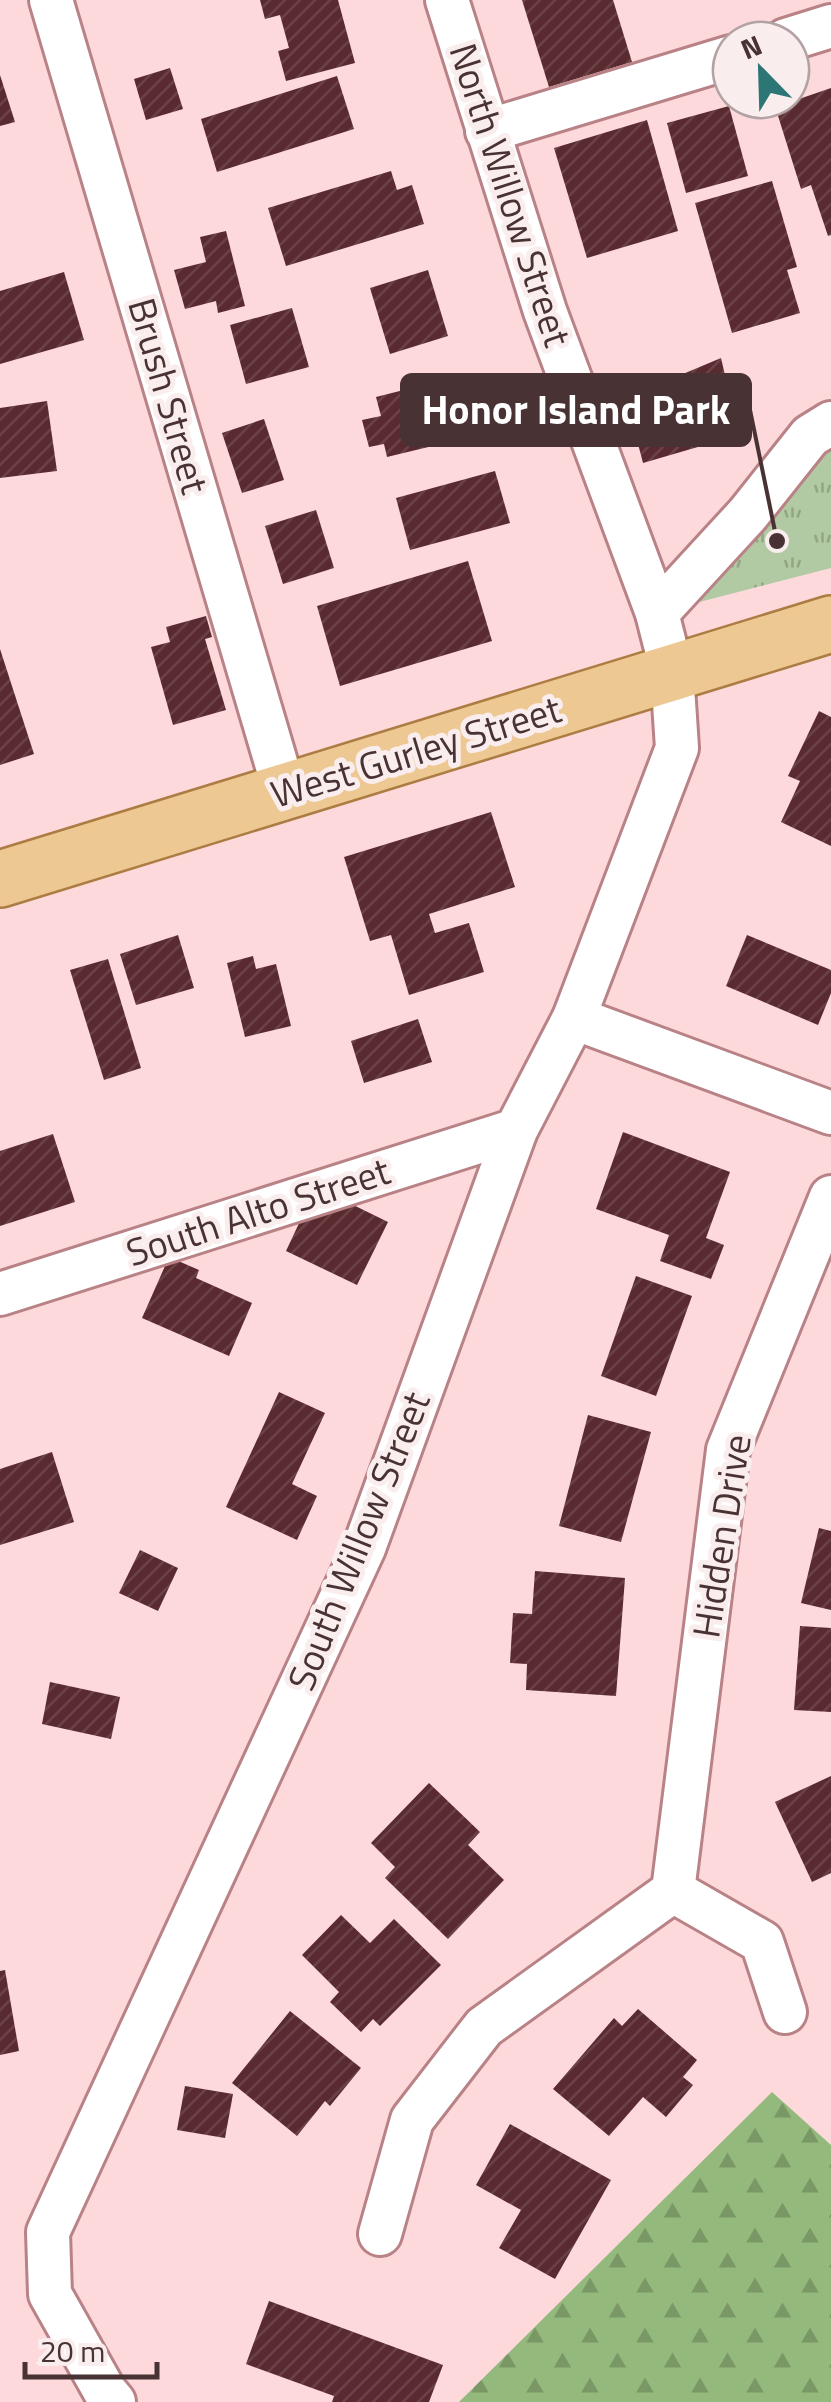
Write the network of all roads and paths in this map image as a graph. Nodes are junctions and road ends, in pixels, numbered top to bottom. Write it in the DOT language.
graph roads {
  1 [pos="52,0"];
  2 [pos="447,0"];
  3 [pos="711,63"];
  4 [pos="487,131"];
  5 [pos="831,423"];
  6 [pos="657,613"];
  7 [pos="831,624"];
  8 [pos="672,672"];
  9 [pos="284,793"];
  10 [pos="0,879"];
  11 [pos="574,1018"];
  12 [pos="831,1112"];
  13 [pos="516,1130"];
  14 [pos="831,1197"];
  15 [pos="0,1294"];
  16 [pos="673,1891"];
  17 [pos="786,2012"];
  18 [pos="380,2234"];
  19 [pos="96,2398"];
  1 -- 9 [label="street, Brush Street"];
  2 -- 4 [label="street, North Willow Street"];
  3 -- 4 [label="street"];
  4 -- 6 [label="street, North Willow Street"];
  5 -- 6 [label="street"];
  6 -- 8 [label="street, North Willow Street"];
  7 -- 8 [label="main road, West Gurley Street"];
  8 -- 9 [label="main road, West Gurley Street"];
  8 -- 11 [label="street, South Willow Street"];
  9 -- 10 [label="main road, West Gurley Street"];
  11 -- 12 [label="street"];
  11 -- 13 [label="street, South Willow Street"];
  13 -- 15 [label="street, South Alto Street"];
  13 -- 19 [label="street, South Willow Street"];
  14 -- 16 [label="street, Hidden Drive"];
  16 -- 17 [label="street"];
  16 -- 18 [label="street"];
}
